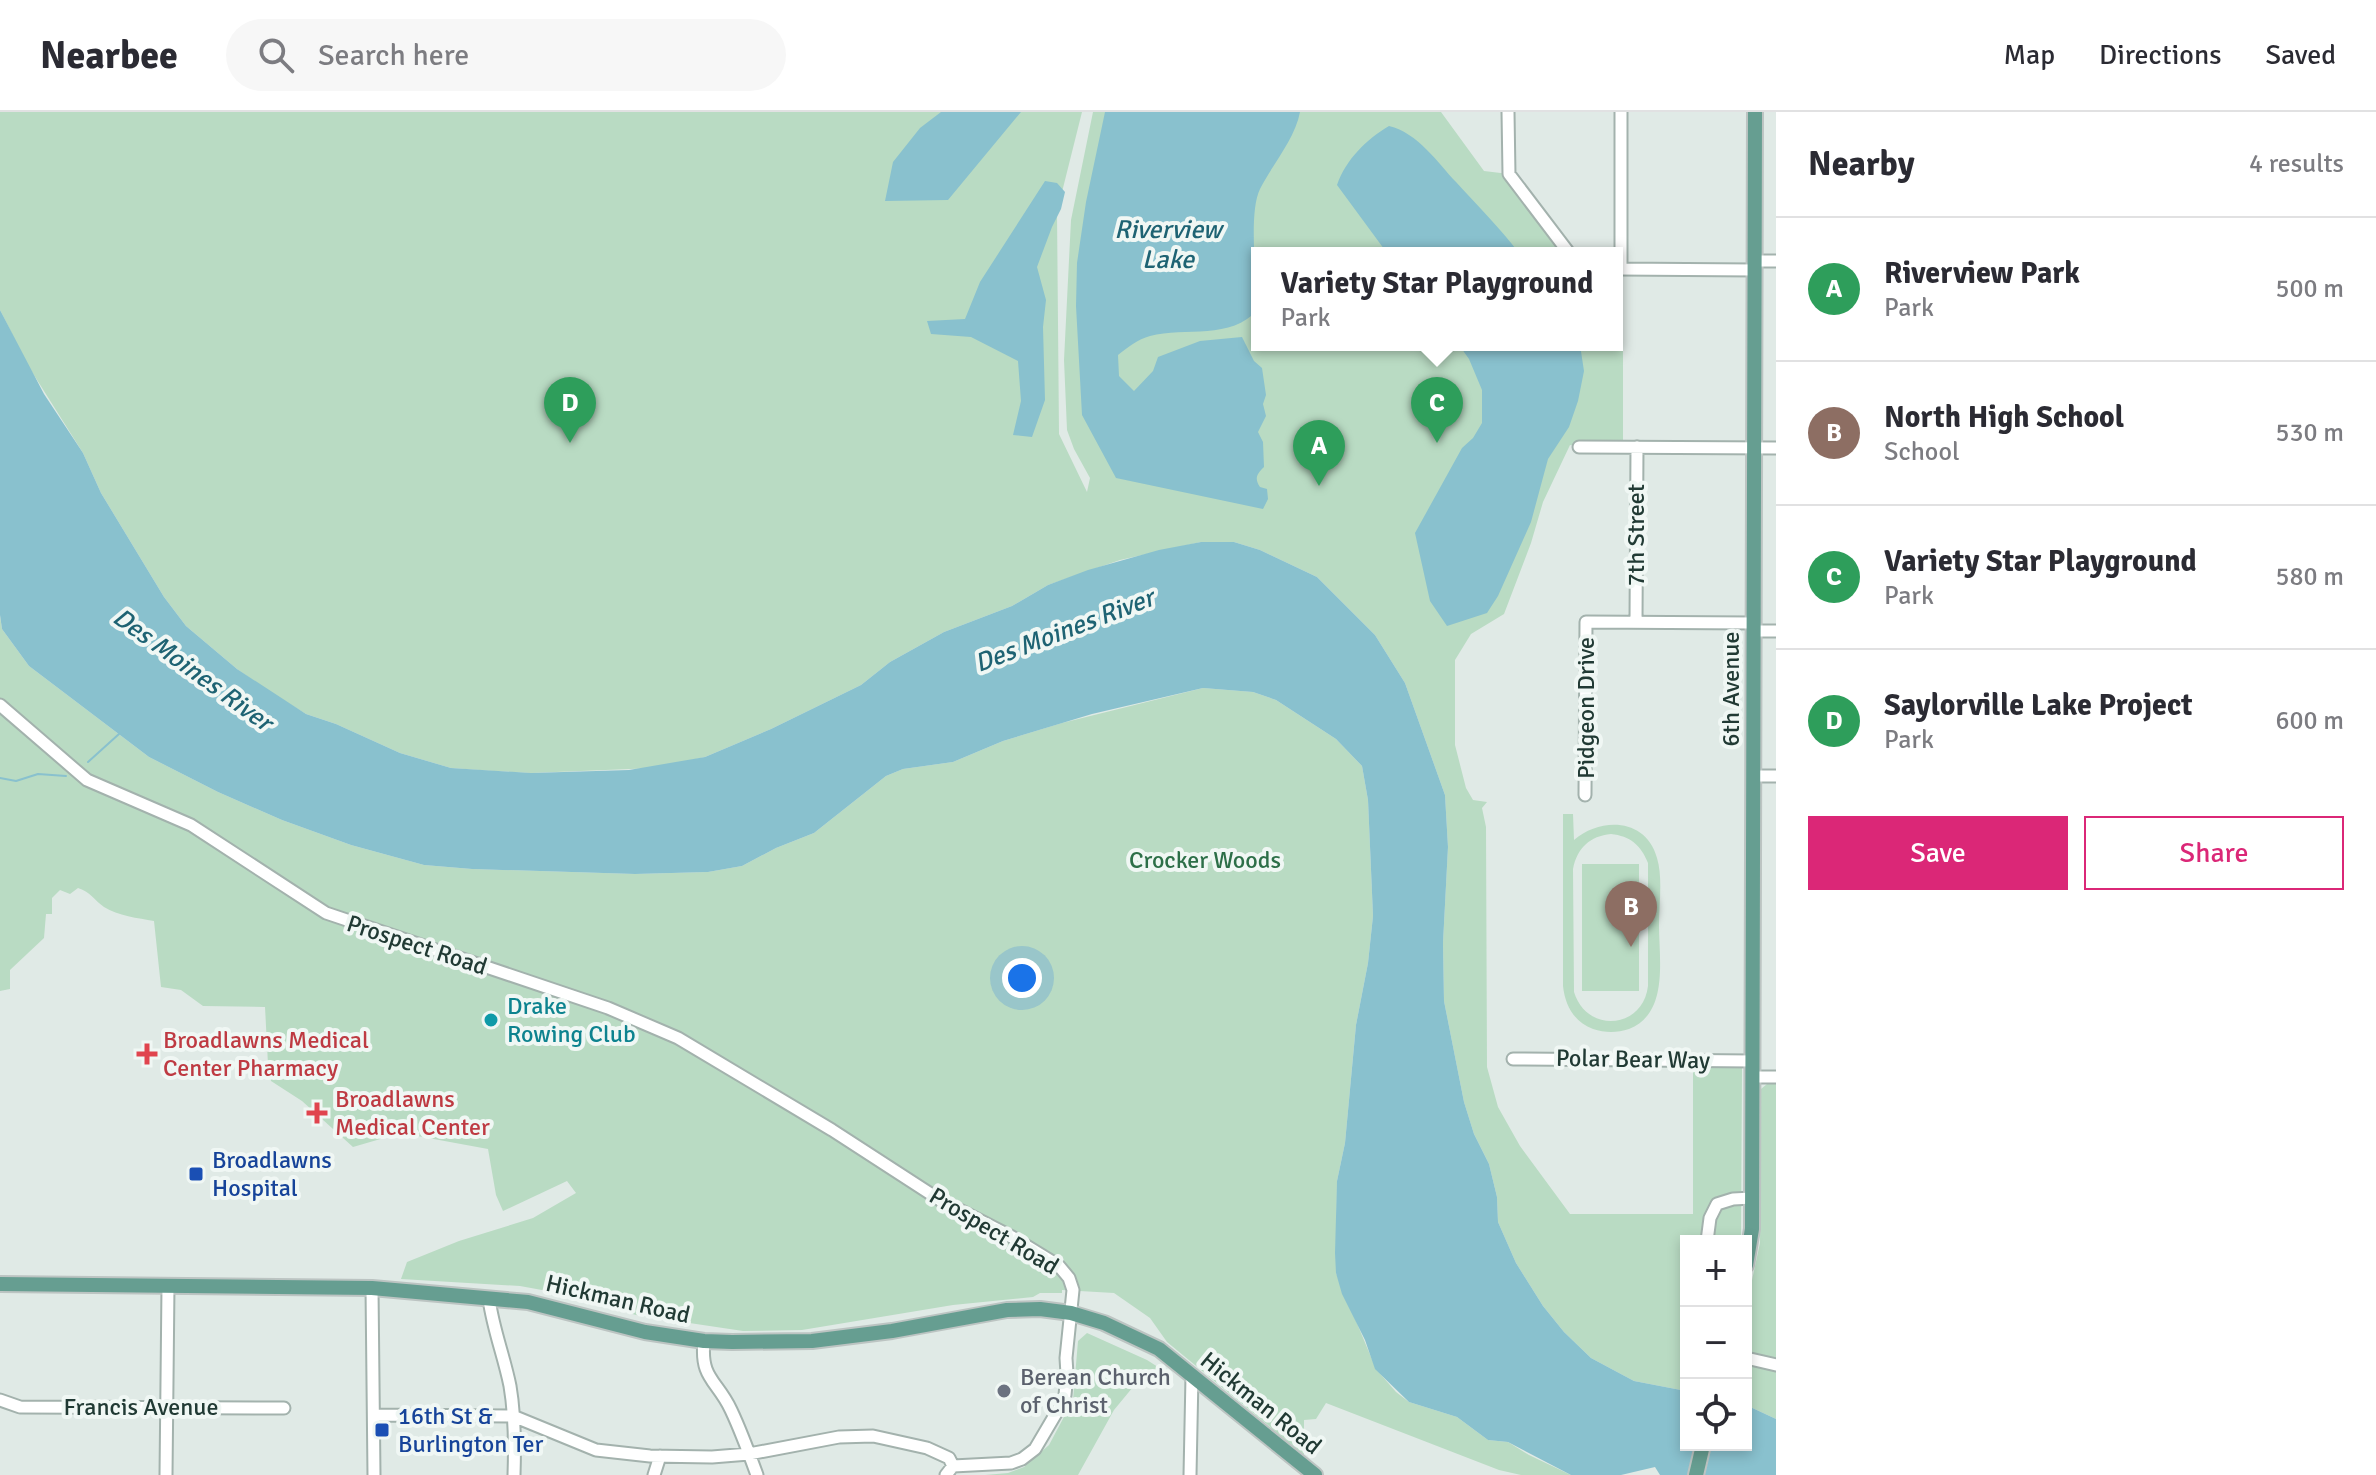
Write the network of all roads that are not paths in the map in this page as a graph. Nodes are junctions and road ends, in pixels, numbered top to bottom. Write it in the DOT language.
graph roads {
  1 [pos="1508,112"];
  2 [pos="1621,112"];
  3 [pos="1755,112"];
  4 [pos="1564,247"];
  5 [pos="1619,247"];
  6 [pos="1776,261"];
  7 [pos="1755,266"];
  8 [pos="1623,269"];
  9 [pos="1579,447"];
  10 [pos="1637,447"];
  11 [pos="1754,448"];
  12 [pos="1776,448"];
  13 [pos="1636,622"];
  14 [pos="1753,627"];
  15 [pos="1776,631"];
  16 [pos="0,705"];
  17 [pos="1753,776"];
  18 [pos="1776,776"];
  19 [pos="1585,795"];
  20 [pos="1513,1059"];
  21 [pos="1753,1061"];
  22 [pos="1753,1077"];
  23 [pos="1776,1077"];
  24 [pos="1752,1198"];
  25 [pos="1708,1235"];
  26 [pos="1751,1235"];
  27 [pos="0,1284"];
  28 [pos="168,1286"];
  29 [pos="372,1288"];
  30 [pos="489,1299"];
  31 [pos="1071,1313"];
  32 [pos="704,1341"];
  33 [pos="1752,1359"];
  34 [pos="1776,1365"];
  35 [pos="1192,1376"];
  36 [pos="0,1400"];
  37 [pos="166,1408"];
  38 [pos="284,1408"];
  39 [pos="374,1415"];
  40 [pos="513,1416"];
  41 [pos="1702,1451"];
  42 [pos="749,1454"];
  43 [pos="660,1456"];
  44 [pos="1295,1459"];
  45 [pos="950,1470"];
  46 [pos="166,1475"];
  47 [pos="374,1475"];
  48 [pos="514,1475"];
  49 [pos="654,1475"];
  50 [pos="757,1475"];
  51 [pos="1190,1475"];
  52 [pos="1300,1475"];
  53 [pos="1315,1475"];
  54 [pos="1696,1475"];
  1 -- 4 [label="street"];
  2 -- 5 [label="street"];
  3 -- 7 [label="main road, 6th Avenue"];
  6 -- 7 [label="street"];
  7 -- 8 [label="street"];
  7 -- 11 [label="main road, 6th Avenue"];
  9 -- 10 [label="street"];
  10 -- 11 [label="street"];
  10 -- 13 [label="street, 7th Street"];
  11 -- 12 [label="street"];
  11 -- 14 [label="main road, 6th Avenue"];
  13 -- 14 [label="street"];
  13 -- 19 [label="street, Pidgeon Drive"];
  14 -- 15 [label="street"];
  14 -- 17 [label="main road, 6th Avenue"];
  16 -- 31 [label="street, Prospect Road"];
  17 -- 18 [label="street"];
  17 -- 21 [label="main road, 6th Avenue"];
  20 -- 21 [label="street, Polar Bear Way"];
  21 -- 22 [label="main road, 6th Avenue"];
  22 -- 23 [label="street"];
  22 -- 24 [label="main road, 6th Avenue"];
  24 -- 25 [label="street"];
  24 -- 26 [label="main road, 6th Avenue"];
  27 -- 28 [label="main road, Hickman Road"];
  28 -- 29 [label="main road, Hickman Road"];
  28 -- 37 [label="street"];
  29 -- 30 [label="main road, Hickman Road"];
  29 -- 39 [label="street"];
  30 -- 32 [label="main road, Hickman Road"];
  30 -- 40 [label="street"];
  31 -- 32 [label="main road, Hickman Road"];
  31 -- 35 [label="main road, Hickman Road"];
  31 -- 45 [label="street, Prospect Road"];
  32 -- 42 [label="street"];
  33 -- 34 [label="street"];
  35 -- 44 [label="main road, Hickman Road"];
  35 -- 51 [label="street"];
  36 -- 37 [label="street, Francis Avenue"];
  37 -- 38 [label="street, Francis Avenue"];
  37 -- 46 [label="street"];
  39 -- 40 [label="street"];
  39 -- 47 [label="street"];
  40 -- 43 [label="street"];
  40 -- 48 [label="street"];
  41 -- 54 [label="main road"];
  42 -- 43 [label="street"];
  42 -- 45 [label="street"];
  42 -- 50 [label="street"];
  43 -- 49 [label="street"];
  44 -- 52 [label="street"];
  44 -- 53 [label="main road, Hickman Road"];
}
